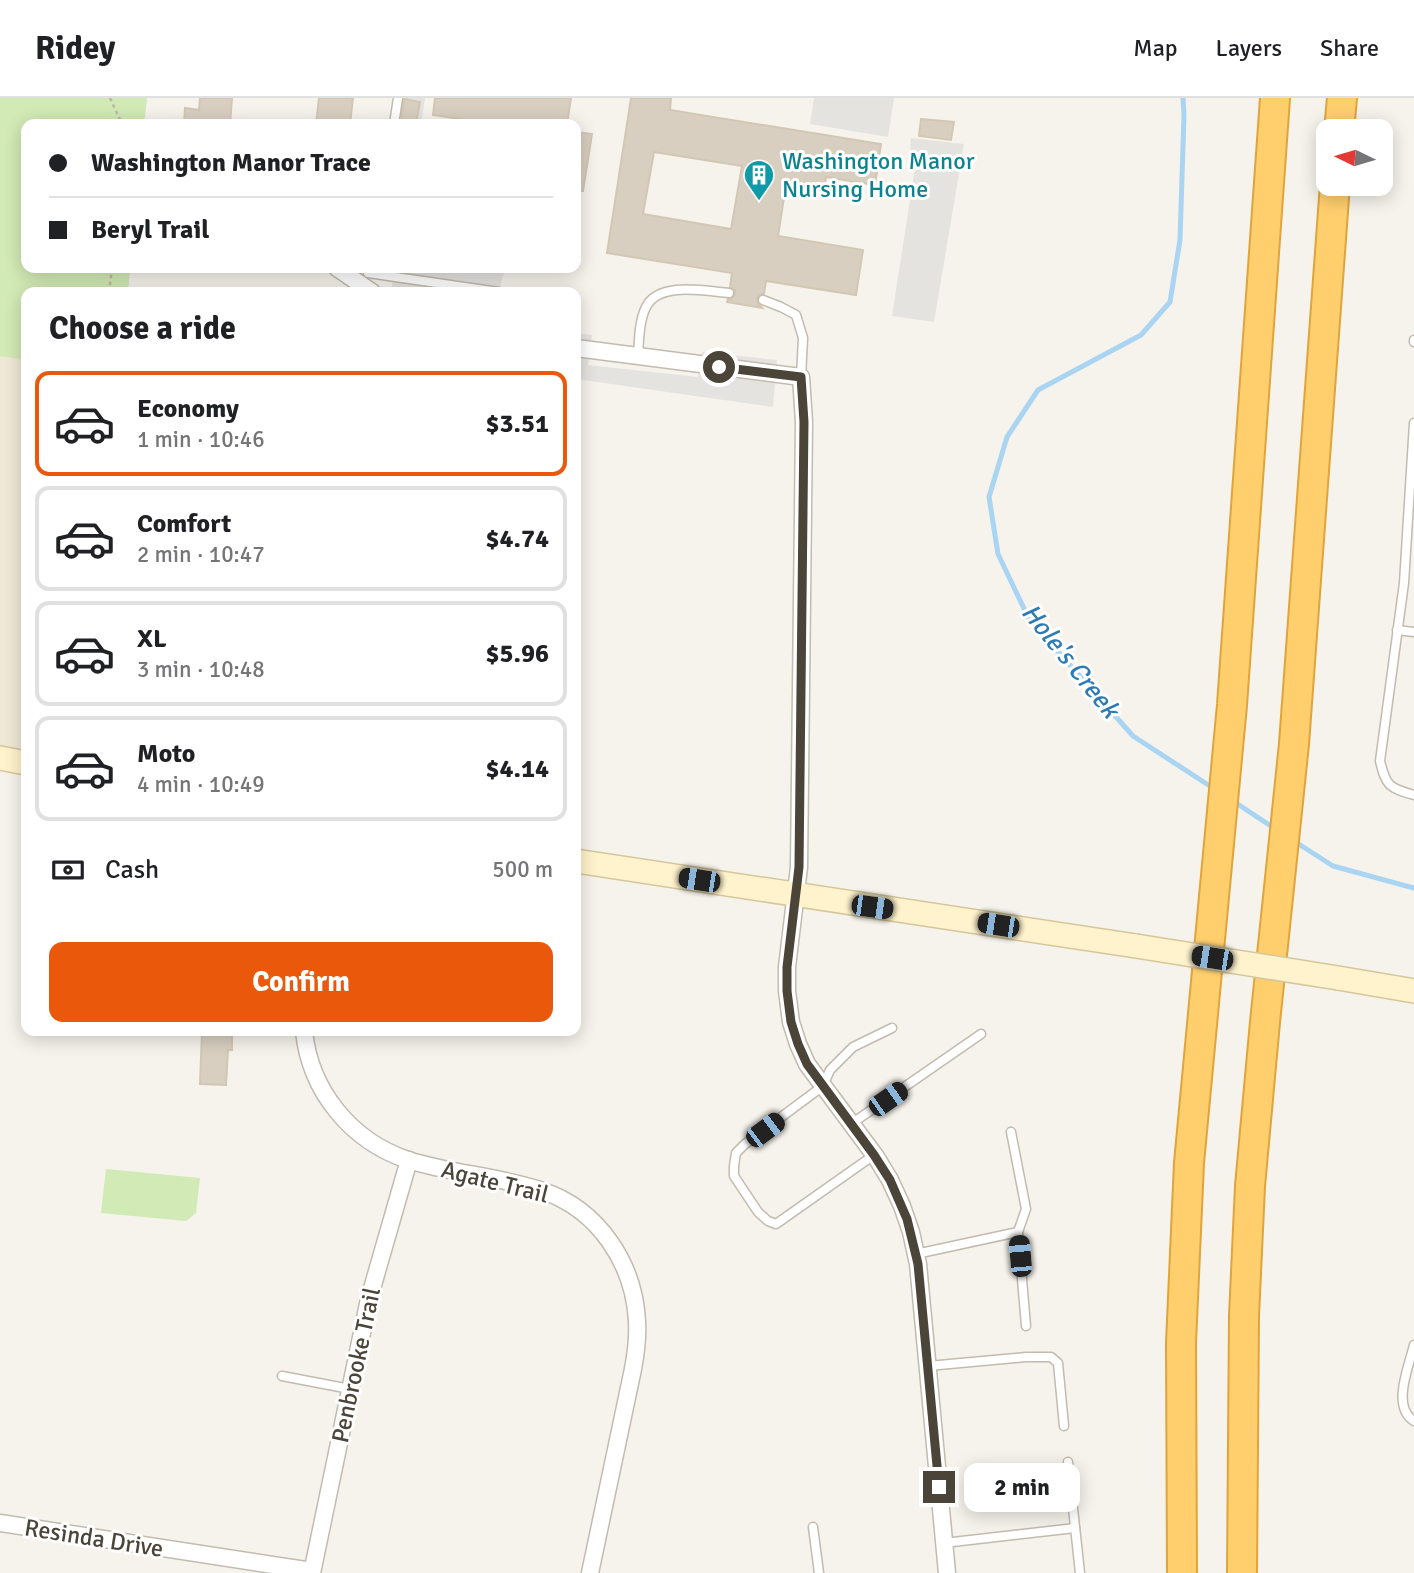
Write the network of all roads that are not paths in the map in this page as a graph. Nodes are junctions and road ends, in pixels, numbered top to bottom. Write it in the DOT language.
graph roads {
  1 [pos="398,98"];
  2 [pos="1275,98"];
  3 [pos="1342,98"];
  4 [pos="395,119"];
  5 [pos="1340,119"];
  6 [pos="1334,196"];
  7 [pos="352,273"];
  8 [pos="369,280"];
  9 [pos="445,287"];
  10 [pos="729,293"];
  11 [pos="763,300"];
  12 [pos="581,349"];
  13 [pos="638,356"];
  14 [pos="801,377"];
  15 [pos="1414,423"];
  16 [pos="1404,583"];
  17 [pos="1414,584"];
  18 [pos="1397,630"];
  19 [pos="1414,632"];
  20 [pos="0,758"];
  21 [pos="21,762"];
  22 [pos="1414,795"];
  23 [pos="581,861"];
  24 [pos="796,895"];
  25 [pos="1414,991"];
  26 [pos="892,1028"];
  27 [pos="981,1034"];
  28 [pos="305,1036"];
  29 [pos="823,1086"];
  30 [pos="851,1124"];
  31 [pos="1011,1132"];
  32 [pos="874,1155"];
  33 [pos="409,1160"];
  34 [pos="1018,1232"];
  35 [pos="916,1254"];
  36 [pos="1026,1326"];
  37 [pos="1414,1345"];
  38 [pos="928,1366"];
  39 [pos="282,1376"];
  40 [pos="350,1389"];
  41 [pos="1414,1421"];
  42 [pos="1065,1426"];
  43 [pos="1068,1462"];
  44 [pos="0,1523"];
  45 [pos="813,1527"];
  46 [pos="1075,1528"];
  47 [pos="944,1543"];
  48 [pos="312,1572"];
  49 [pos="590,1573"];
  50 [pos="819,1573"];
  51 [pos="947,1573"];
  52 [pos="1080,1573"];
  53 [pos="1182,1573"];
  54 [pos="1241,1573"];
  1 -- 4 [label="lane"];
  2 -- 53 [label="highway"];
  3 -- 5 [label="highway"];
  6 -- 54 [label="highway"];
  7 -- 8 [label="street"];
  8 -- 9 [label="lane"];
  10 -- 13 [label="lane"];
  11 -- 14 [label="lane"];
  12 -- 13 [label="street"];
  13 -- 14 [label="street"];
  14 -- 24 [label="street"];
  15 -- 16 [label="lane"];
  16 -- 17 [label="lane"];
  16 -- 18 [label="lane"];
  18 -- 19 [label="lane"];
  18 -- 22 [label="lane"];
  20 -- 21 [label="street"];
  23 -- 24 [label="street"];
  24 -- 25 [label="street, bridge"];
  24 -- 29 [label="street"];
  26 -- 29 [label="lane"];
  27 -- 30 [label="lane"];
  28 -- 33 [label="street, Agate Trail"];
  29 -- 30 [label="street"];
  29 -- 32 [label="lane"];
  30 -- 32 [label="street"];
  31 -- 34 [label="lane"];
  32 -- 35 [label="street"];
  33 -- 40 [label="street, Penbrooke Trail"];
  33 -- 49 [label="street, Agate Trail"];
  34 -- 35 [label="lane"];
  34 -- 36 [label="lane"];
  35 -- 38 [label="street"];
  37 -- 41 [label="lane"];
  38 -- 42 [label="lane"];
  38 -- 47 [label="street"];
  39 -- 40 [label="lane"];
  40 -- 48 [label="street, Penbrooke Trail"];
  43 -- 46 [label="lane"];
  44 -- 48 [label="street, Resinda Drive"];
  45 -- 50 [label="lane"];
  46 -- 47 [label="lane"];
  46 -- 52 [label="lane"];
  47 -- 51 [label="street"];
}
